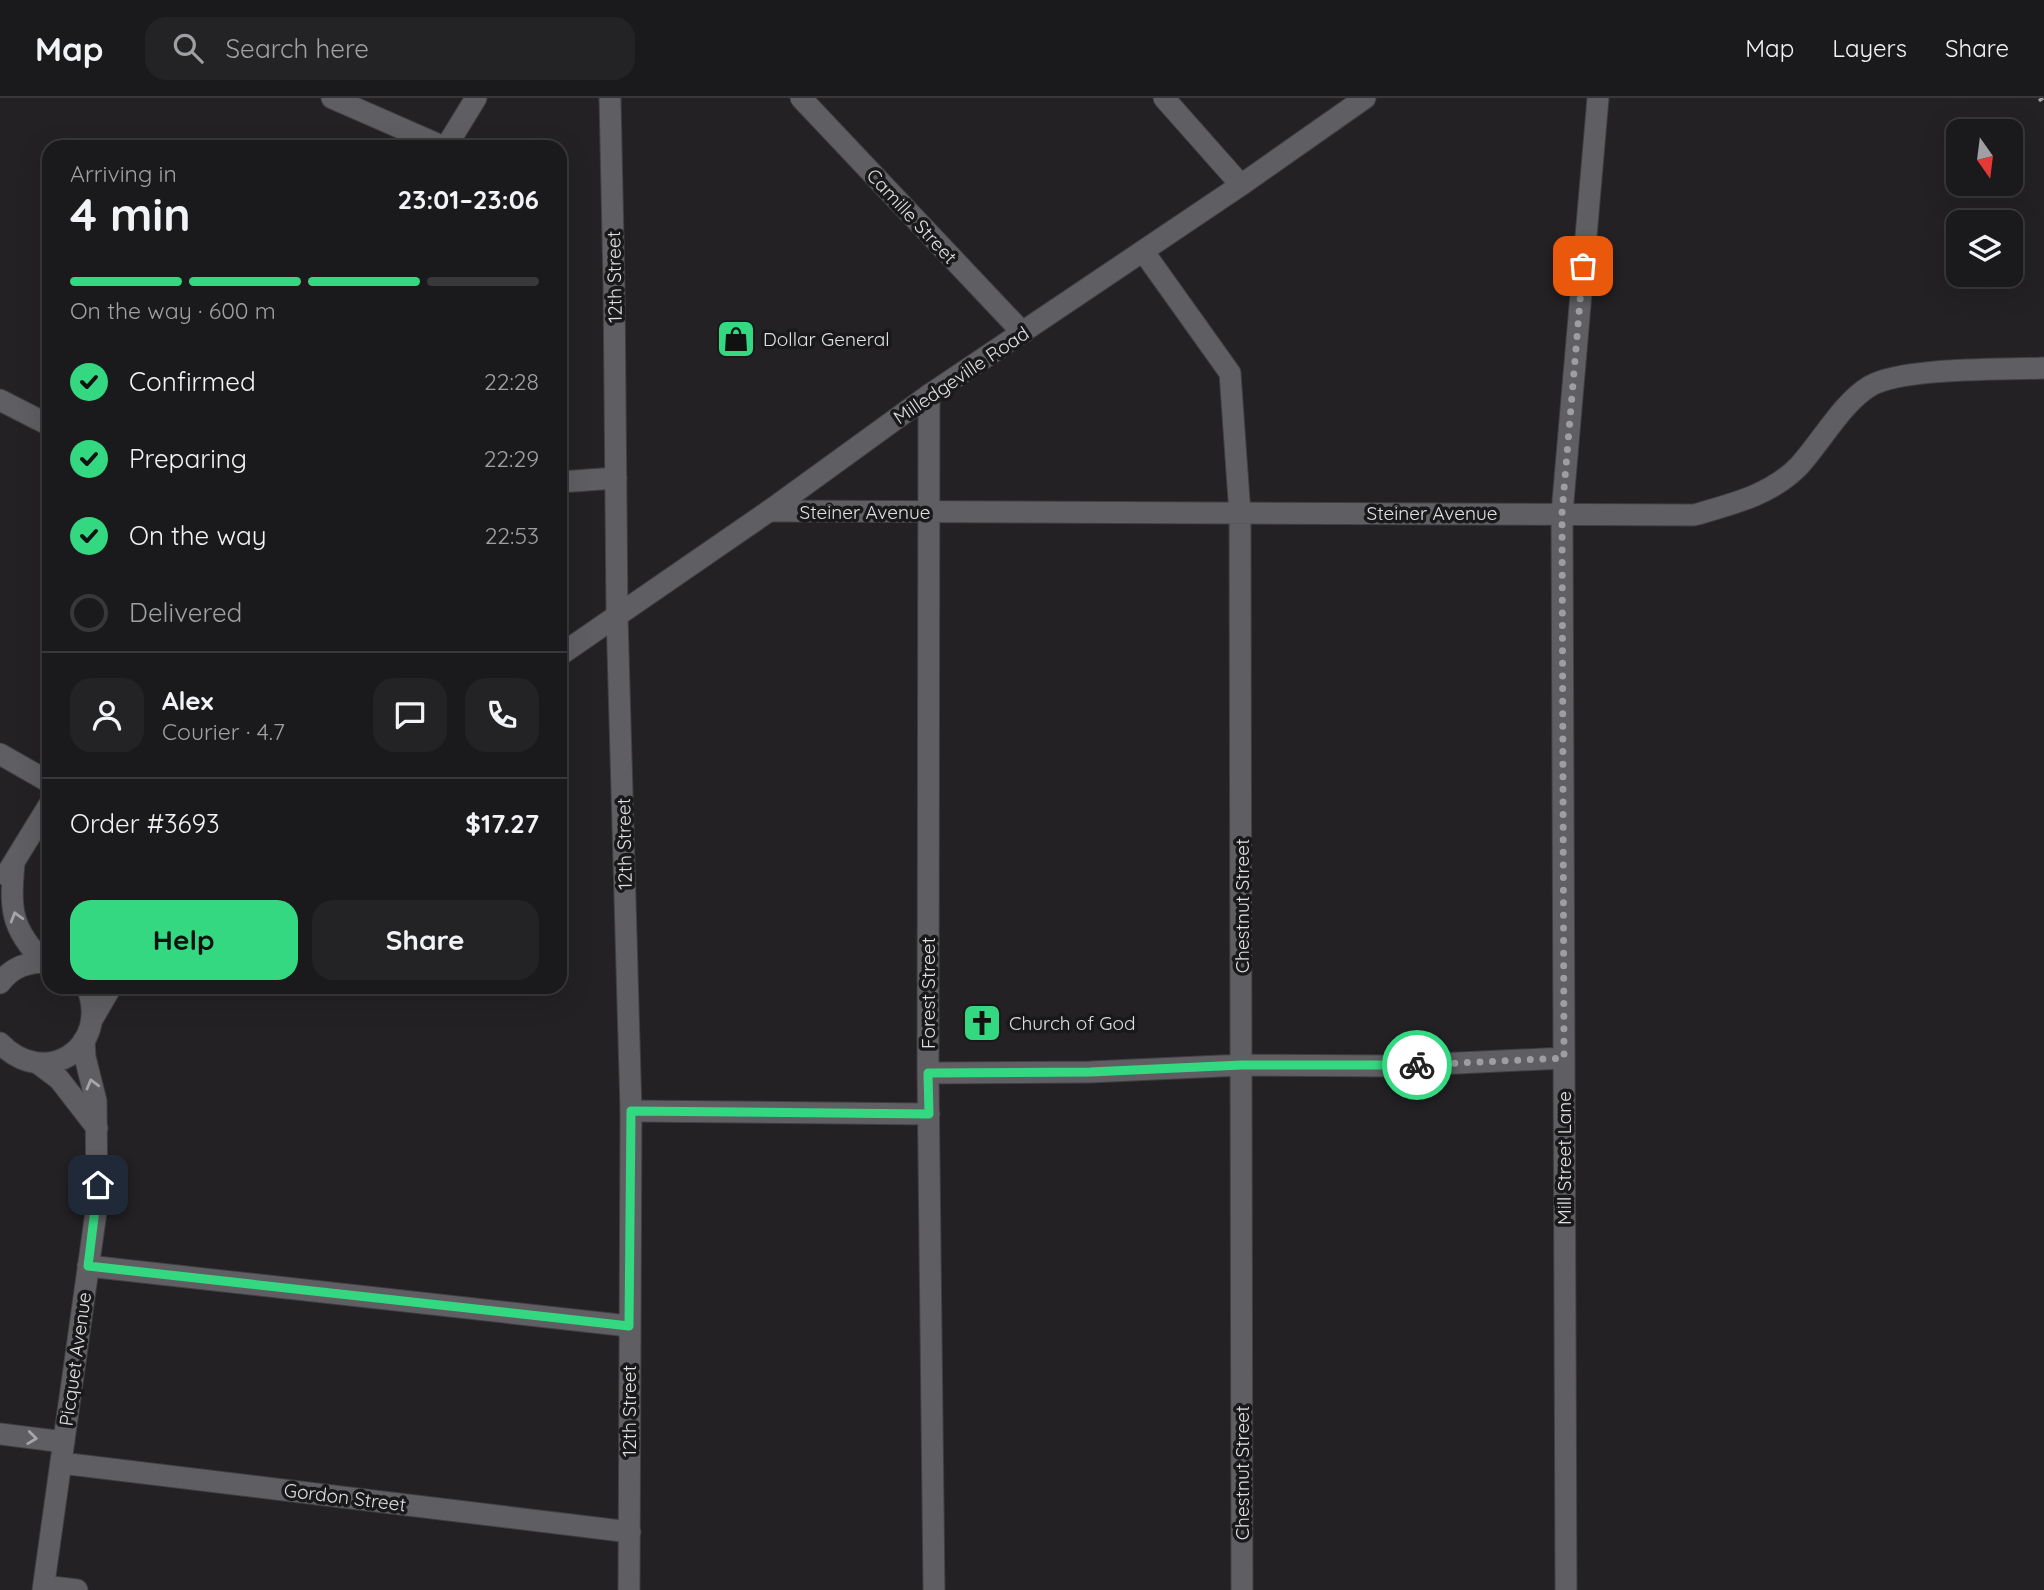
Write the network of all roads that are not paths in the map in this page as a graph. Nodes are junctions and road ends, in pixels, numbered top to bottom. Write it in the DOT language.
graph roads {
  1 [pos="332,98"];
  2 [pos="476,98"];
  3 [pos="610,98"];
  4 [pos="801,98"];
  5 [pos="1164,98"];
  6 [pos="1365,98"];
  7 [pos="1598,98"];
  8 [pos="429,140"];
  9 [pos="449,140"];
  10 [pos="1241,185"];
  11 [pos="1143,251"];
  12 [pos="1023,333"];
  13 [pos="2044,368"];
  14 [pos="929,395"];
  15 [pos="0,400"];
  16 [pos="42,421"];
  17 [pos="616,478"];
  18 [pos="567,482"];
  19 [pos="769,511"];
  20 [pos="928,512"];
  21 [pos="1562,513"];
  22 [pos="1240,514"];
  23 [pos="617,615"];
  24 [pos="567,650"];
  25 [pos="0,754"];
  26 [pos="42,778"];
  27 [pos="42,817"];
  28 [pos="14,863"];
  29 [pos="0,884"];
  30 [pos="42,958"];
  31 [pos="42,962"];
  32 [pos="0,983"];
  33 [pos="89,994"];
  34 [pos="107,994"];
  35 [pos="93,1018"];
  36 [pos="84,1040"];
  37 [pos="0,1043"];
  38 [pos="1564,1058"];
  39 [pos="9,1061"];
  40 [pos="39,1064"];
  41 [pos="1242,1065"];
  42 [pos="928,1073"];
  43 [pos="631,1111"];
  44 [pos="929,1114"];
  45 [pos="97,1128"];
  46 [pos="88,1266"];
  47 [pos="629,1326"];
  48 [pos="0,1434"];
  49 [pos="62,1452"];
  50 [pos="630,1532"];
  51 [pos="43,1588"];
  52 [pos="77,1590"];
  53 [pos="629,1590"];
  54 [pos="934,1590"];
  55 [pos="1242,1590"];
  56 [pos="1566,1590"];
  1 -- 8 [label="street"];
  2 -- 9 [label="street"];
  3 -- 17 [label="street, 12th Street"];
  4 -- 12 [label="street, Camille Street"];
  5 -- 10 [label="street"];
  6 -- 10 [label="street, Milledgeville Road"];
  7 -- 21 [label="street, Mill Street Lane"];
  10 -- 11 [label="street, Milledgeville Road"];
  11 -- 12 [label="street, Milledgeville Road"];
  11 -- 22 [label="street, Chestnut Street"];
  12 -- 14 [label="street, Milledgeville Road"];
  13 -- 21 [label="street, Steiner Avenue"];
  14 -- 19 [label="street, Milledgeville Road"];
  14 -- 20 [label="street, Forest Street"];
  15 -- 16 [label="street"];
  17 -- 18 [label="street"];
  17 -- 23 [label="street, 12th Street"];
  19 -- 20 [label="street, Steiner Avenue"];
  19 -- 23 [label="street, Milledgeville Road"];
  20 -- 22 [label="street, Steiner Avenue"];
  20 -- 42 [label="street, Forest Street"];
  21 -- 22 [label="street, Steiner Avenue"];
  21 -- 38 [label="street, Mill Street Lane"];
  22 -- 41 [label="street, Chestnut Street"];
  23 -- 24 [label="street, Milledgeville Road"];
  23 -- 43 [label="street, 12th Street"];
  25 -- 26 [label="street"];
  27 -- 28 [label="street"];
  28 -- 29 [label="street"];
  30 -- 28 [label="street, one-way"];
  31 -- 32 [label="street"];
  33 -- 35 [label="street"];
  34 -- 35 [label="street"];
  35 -- 36 [label="street"];
  36 -- 40 [label="street"];
  45 -- 36 [label="street, Picquet Avenue, one-way"];
  37 -- 39 [label="street"];
  38 -- 41 [label="street"];
  38 -- 56 [label="street, Mill Street Lane"];
  39 -- 40 [label="street"];
  40 -- 45 [label="street"];
  41 -- 42 [label="street"];
  41 -- 55 [label="street, Chestnut Street"];
  42 -- 44 [label="street, Forest Street"];
  43 -- 44 [label="street"];
  43 -- 47 [label="street, 12th Street"];
  44 -- 54 [label="street, Forest Street"];
  45 -- 46 [label="street, Picquet Avenue"];
  46 -- 47 [label="street"];
  46 -- 49 [label="street, Picquet Avenue"];
  47 -- 50 [label="street, 12th Street"];
  48 -- 49 [label="street, Gordon Street, one-way"];
  49 -- 50 [label="street, Gordon Street"];
  49 -- 51 [label="street, Picquet Avenue"];
  50 -- 53 [label="street, 12th Street"];
  51 -- 52 [label="street"];
}
